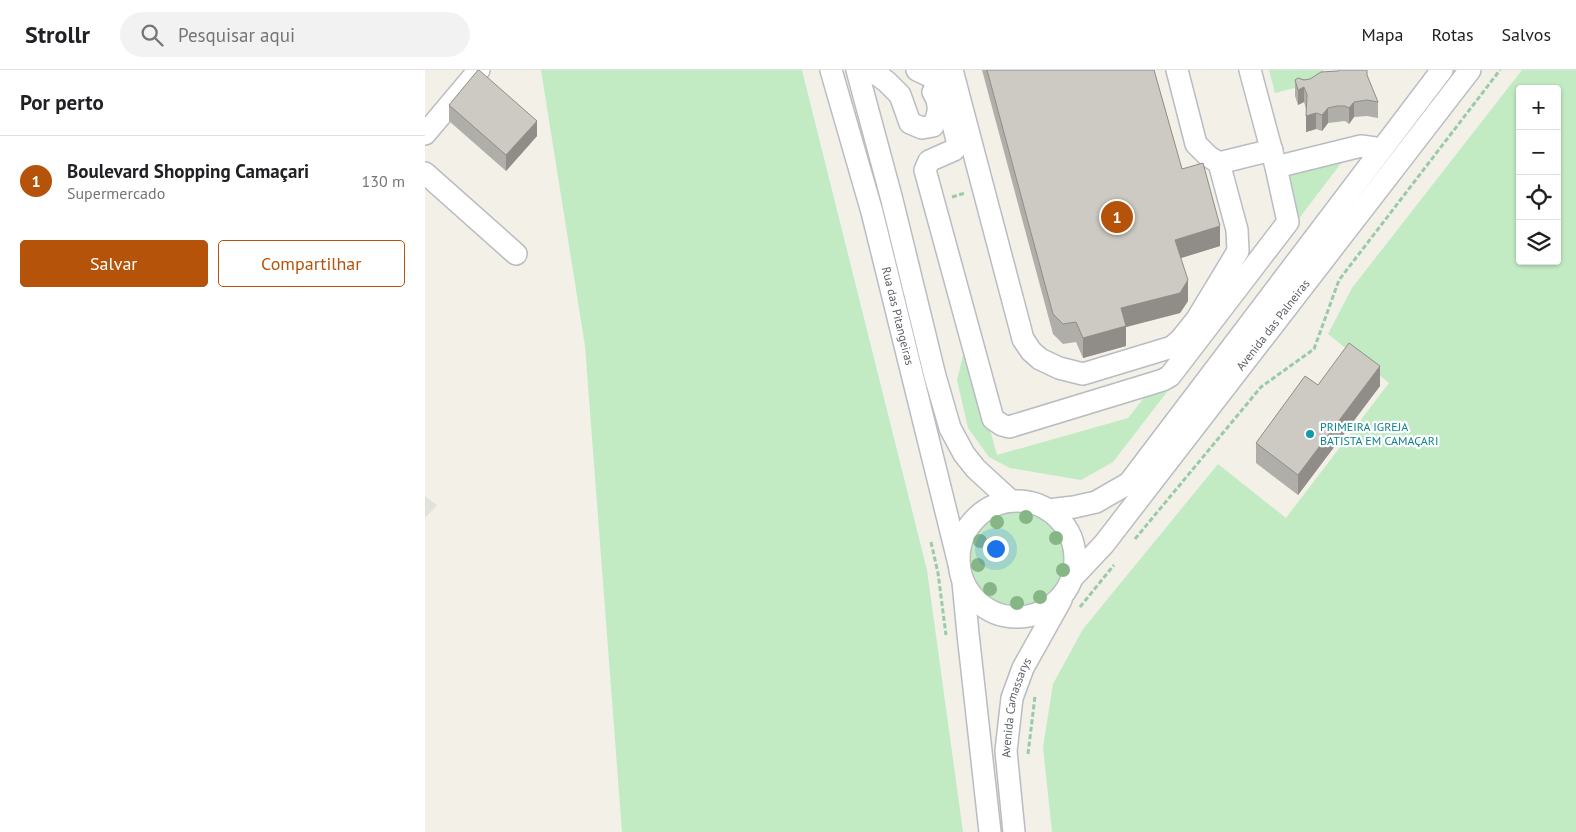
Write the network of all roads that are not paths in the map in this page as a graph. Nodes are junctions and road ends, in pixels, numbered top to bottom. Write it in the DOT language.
graph roads {
  1 [pos="479,70"];
  2 [pos="831,70"];
  3 [pos="857,70"];
  4 [pos="871,70"];
  5 [pos="917,70"];
  6 [pos="952,70"];
  7 [pos="1177,70"];
  8 [pos="1250,70"];
  9 [pos="1442,70"];
  10 [pos="1470,70"];
  11 [pos="425,134"];
  12 [pos="1382,149"];
  13 [pos="1274,158"];
  14 [pos="1219,163"];
  15 [pos="425,172"];
  16 [pos="515,254"];
  17 [pos="1011,501"];
  18 [pos="1048,510"];
  19 [pos="961,573"];
  20 [pos="1069,585"];
  21 [pos="990,832"];
  22 [pos="1014,832"];
  1 -- 11 [label="street"];
  2 -- 19 [label="street, Rua das Pitangeiras"];
  3 -- 17 [label="street, Rua das Pitangeiras"];
  4 -- 5 [label="street"];
  5 -- 13 [label="street"];
  6 -- 14 [label="street"];
  7 -- 14 [label="street"];
  8 -- 13 [label="street"];
  9 -- 12 [label="street, Avenida das Palneiras"];
  10 -- 20 [label="street, Avenida das Palneiras"];
  12 -- 13 [label="street"];
  12 -- 18 [label="street, Avenida das Palneiras"];
  13 -- 14 [label="street"];
  15 -- 16 [label="street"];
  17 -- 18 [label="street"];
  17 -- 19 [label="street"];
  18 -- 20 [label="street"];
  19 -- 20 [label="street"];
  19 -- 21 [label="street, Avenida Camassarys"];
  20 -- 22 [label="street, Avenida Camassarys"];
}
